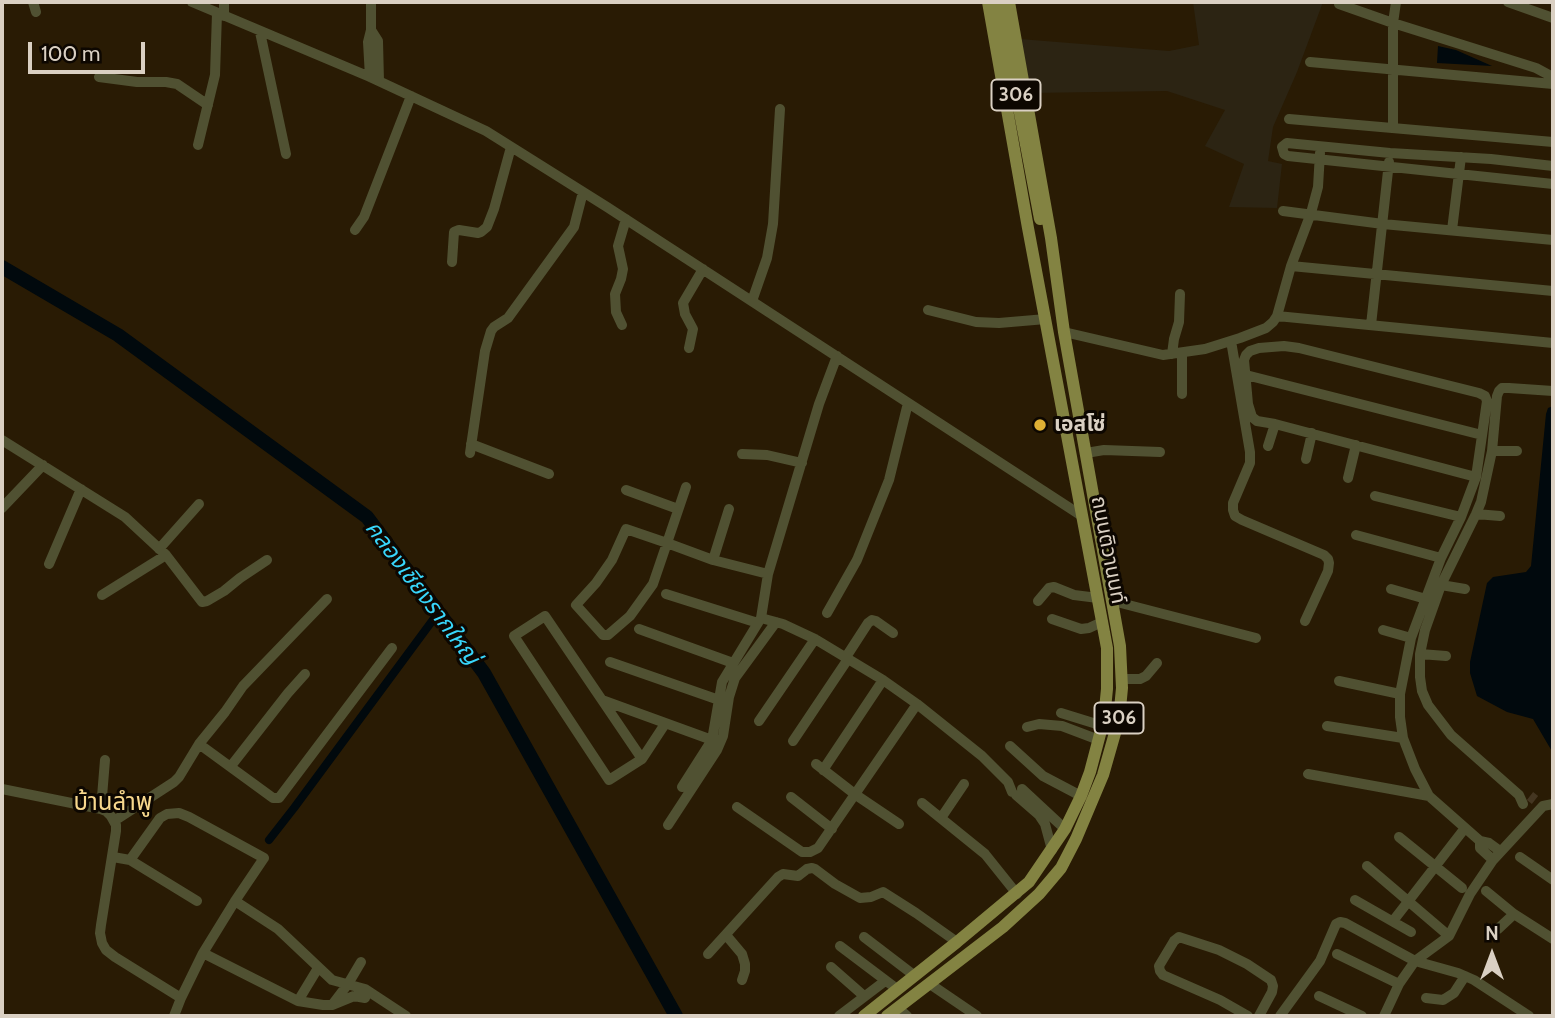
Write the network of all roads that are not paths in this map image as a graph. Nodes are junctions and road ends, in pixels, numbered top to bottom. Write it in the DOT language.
graph roads {
  1 [pos="192,2"];
  2 [pos="224,2"];
  3 [pos="371,2"];
  4 [pos="988,2"];
  5 [pos="999,2"];
  6 [pos="1009,2"];
  7 [pos="1396,2"];
  8 [pos="1508,2"];
  9 [pos="1339,4"];
  10 [pos="221,14"];
  11 [pos="1553,18"];
  12 [pos="1393,23"];
  13 [pos="260,32"];
  14 [pos="1310,62"];
  15 [pos="1393,70"];
  16 [pos="99,77"];
  17 [pos="1553,77"];
  18 [pos="374,79"];
  19 [pos="1553,84"];
  20 [pos="411,96"];
  21 [pos="208,104"];
  22 [pos="780,109"];
  23 [pos="1289,119"];
  24 [pos="1393,128"];
  25 [pos="1553,142"];
  26 [pos="198,145"];
  27 [pos="512,147"];
  28 [pos="1321,147"];
  29 [pos="1390,153"];
  30 [pos="286,154"];
  31 [pos="1461,157"];
  32 [pos="1320,159"];
  33 [pos="1534,164"];
  34 [pos="1553,166"];
  35 [pos="1389,167"];
  36 [pos="1460,174"];
  37 [pos="1533,182"];
  38 [pos="1553,184"];
  39 [pos="583,192"];
  40 [pos="1283,211"];
  41 [pos="1311,213"];
  42 [pos="626,219"];
  43 [pos="1382,223"];
  44 [pos="355,230"];
  45 [pos="1452,230"];
  46 [pos="1553,240"];
  47 [pos="452,262"];
  48 [pos="1292,266"];
  49 [pos="703,269"];
  50 [pos="1377,274"];
  51 [pos="1553,291"];
  52 [pos="1180,294"];
  53 [pos="751,301"];
  54 [pos="928,310"];
  55 [pos="1277,316"];
  56 [pos="1046,319"];
  57 [pos="622,325"];
  58 [pos="1371,325"];
  59 [pos="1064,332"];
  60 [pos="1231,341"];
  61 [pos="1553,343"];
  62 [pos="689,348"];
  63 [pos="1177,354"];
  64 [pos="837,356"];
  65 [pos="1245,375"];
  66 [pos="1553,391"];
  67 [pos="1182,394"];
  68 [pos="908,403"];
  69 [pos="1275,424"];
  70 [pos="1312,433"];
  71 [pos="1482,435"];
  72 [pos="2,440"];
  73 [pos="1356,445"];
  74 [pos="1268,446"];
  75 [pos="1492,451"];
  76 [pos="1517,451"];
  77 [pos="1160,452"];
  78 [pos="1086,453"];
  79 [pos="742,454"];
  80 [pos="1306,459"];
  81 [pos="802,463"];
  82 [pos="43,465"];
  83 [pos="549,474"];
  84 [pos="1476,477"];
  85 [pos="1348,478"];
  86 [pos="686,487"];
  87 [pos="81,489"];
  88 [pos="626,490"];
  89 [pos="1375,495"];
  90 [pos="199,504"];
  91 [pos="2,508"];
  92 [pos="678,509"];
  93 [pos="729,509"];
  94 [pos="1476,514"];
  95 [pos="1082,516"];
  96 [pos="1500,516"];
  97 [pos="1461,517"];
  98 [pos="1356,535"];
  99 [pos="667,543"];
  100 [pos="163,552"];
  101 [pos="1441,558"];
  102 [pos="267,559"];
  103 [pos="713,560"];
  104 [pos="49,564"];
  105 [pos="768,574"];
  106 [pos="1441,585"];
  107 [pos="1391,589"];
  108 [pos="1465,589"];
  109 [pos="102,594"];
  110 [pos="666,594"];
  111 [pos="1098,598"];
  112 [pos="1426,599"];
  113 [pos="327,600"];
  114 [pos="1038,601"];
  115 [pos="1113,601"];
  116 [pos="827,613"];
  117 [pos="1052,619"];
  118 [pos="760,621"];
  119 [pos="1305,621"];
  120 [pos="776,622"];
  121 [pos="1102,622"];
  122 [pos="639,629"];
  123 [pos="1383,630"];
  124 [pos="893,633"];
  125 [pos="1256,638"];
  126 [pos="1411,638"];
  127 [pos="815,639"];
  128 [pos="392,648"];
  129 [pos="1420,654"];
  130 [pos="1446,656"];
  131 [pos="847,658"];
  132 [pos="610,662"];
  133 [pos="733,663"];
  134 [pos="1157,663"];
  135 [pos="304,674"];
  136 [pos="1122,678"];
  137 [pos="883,680"];
  138 [pos="1339,681"];
  139 [pos="1400,694"];
  140 [pos="719,699"];
  141 [pos="602,701"];
  142 [pos="918,704"];
  143 [pos="1062,713"];
  144 [pos="759,721"];
  145 [pos="665,724"];
  146 [pos="1103,726"];
  147 [pos="1327,726"];
  148 [pos="1027,727"];
  149 [pos="1403,738"];
  150 [pos="712,740"];
  151 [pos="1099,740"];
  152 [pos="793,741"];
  153 [pos="199,744"];
  154 [pos="1010,746"];
  155 [pos="642,759"];
  156 [pos="105,760"];
  157 [pos="231,766"];
  158 [pos="1308,774"];
  159 [pos="964,784"];
  160 [pos="682,787"];
  161 [pos="3,790"];
  162 [pos="856,795"];
  163 [pos="1081,796"];
  164 [pos="1429,796"];
  165 [pos="791,797"];
  166 [pos="922,803"];
  167 [pos="1033,804"];
  168 [pos="1533,804"];
  169 [pos="737,807"];
  170 [pos="101,809"];
  171 [pos="941,818"];
  172 [pos="114,821"];
  173 [pos="899,824"];
  174 [pos="668,825"];
  175 [pos="1465,828"];
  176 [pos="832,829"];
  177 [pos="1065,829"];
  178 [pos="1399,837"];
  179 [pos="1480,841"];
  180 [pos="1052,850"];
  181 [pos="1500,852"];
  182 [pos="113,857"];
  183 [pos="1520,857"];
  184 [pos="131,860"];
  185 [pos="1493,860"];
  186 [pos="1367,866"];
  187 [pos="1435,866"];
  188 [pos="1553,880"];
  189 [pos="1462,888"];
  190 [pos="1486,891"];
  191 [pos="1017,894"];
  192 [pos="197,901"];
  193 [pos="234,901"];
  194 [pos="1355,901"];
  195 [pos="1407,901"];
  196 [pos="1514,914"];
  197 [pos="1393,922"];
  198 [pos="1498,929"];
  199 [pos="1411,932"];
  200 [pos="726,934"];
  201 [pos="1552,934"];
  202 [pos="1449,936"];
  203 [pos="864,937"];
  204 [pos="957,942"];
  205 [pos="840,946"];
  206 [pos="203,953"];
  207 [pos="708,954"];
  208 [pos="1337,954"];
  209 [pos="1415,961"];
  210 [pos="362,962"];
  211 [pos="831,967"];
  212 [pos="318,968"];
  213 [pos="915,976"];
  214 [pos="1465,976"];
  215 [pos="742,980"];
  216 [pos="885,981"];
  217 [pos="348,984"];
  218 [pos="930,984"];
  219 [pos="1399,985"];
  220 [pos="897,989"];
  221 [pos="864,996"];
  222 [pos="1318,996"];
  223 [pos="181,998"];
  224 [pos="365,998"];
  225 [pos="1426,998"];
  226 [pos="298,1001"];
  227 [pos="332,1005"];
  228 [pos="898,1014"];
  229 [pos="174,1016"];
  230 [pos="406,1016"];
  231 [pos="839,1016"];
  232 [pos="864,1016"];
  233 [pos="977,1016"];
  234 [pos="1248,1016"];
  235 [pos="1259,1016"];
  236 [pos="1280,1016"];
  237 [pos="1362,1016"];
  238 [pos="1384,1016"];
  239 [pos="1529,1016"];
  1 -- 10 [label="street"];
  2 -- 10 [label="street"];
  3 -- 18 [label="street"];
  4 -- 56 [label="main road, ถนนติวานนท์ / 306"];
  5 -- 59 [label="main road, 306"];
  6 -- 59 [label="main road, ถนนติวานนท์ / 306"];
  7 -- 12 [label="street"];
  8 -- 11 [label="street"];
  9 -- 12 [label="street"];
  10 -- 13 [label="street"];
  10 -- 21 [label="street"];
  12 -- 15 [label="street"];
  12 -- 17 [label="street"];
  13 -- 18 [label="street"];
  13 -- 30 [label="street"];
  14 -- 15 [label="street"];
  15 -- 19 [label="street"];
  15 -- 24 [label="street"];
  16 -- 21 [label="street"];
  18 -- 20 [label="street"];
  20 -- 27 [label="street"];
  20 -- 44 [label="street"];
  21 -- 26 [label="street"];
  22 -- 53 [label="street"];
  23 -- 24 [label="street"];
  24 -- 25 [label="street"];
  27 -- 39 [label="street"];
  27 -- 47 [label="street"];
  28 -- 29 [label="street"];
  28 -- 32 [label="street"];
  28 -- 32 [label="street"];
  29 -- 31 [label="street"];
  29 -- 35 [label="street"];
  31 -- 33 [label="street"];
  31 -- 36 [label="street"];
  32 -- 35 [label="street"];
  32 -- 41 [label="street"];
  33 -- 34 [label="street"];
  33 -- 37 [label="street"];
  35 -- 36 [label="street"];
  35 -- 43 [label="street"];
  36 -- 37 [label="street"];
  36 -- 45 [label="street"];
  37 -- 38 [label="street"];
  39 -- 42 [label="street"];
  39 -- 83 [label="street"];
  40 -- 41 [label="street"];
  41 -- 43 [label="street"];
  41 -- 48 [label="street"];
  42 -- 49 [label="street"];
  42 -- 57 [label="street"];
  43 -- 45 [label="street"];
  43 -- 50 [label="street"];
  45 -- 46 [label="street"];
  48 -- 50 [label="street"];
  48 -- 55 [label="street"];
  49 -- 53 [label="street"];
  49 -- 62 [label="street"];
  50 -- 51 [label="street"];
  50 -- 58 [label="street"];
  52 -- 63 [label="street"];
  53 -- 64 [label="street"];
  54 -- 56 [label="street"];
  55 -- 58 [label="street"];
  55 -- 60 [label="street"];
  56 -- 95 [label="main road, ถนนติวานนท์ / 306"];
  58 -- 61 [label="street"];
  59 -- 63 [label="street"];
  59 -- 78 [label="main road, ถนนติวานนท์ / 306"];
  60 -- 63 [label="street"];
  60 -- 119 [label="street"];
  63 -- 67 [label="street"];
  64 -- 68 [label="street"];
  64 -- 81 [label="street"];
  65 -- 69 [label="street"];
  65 -- 71 [label="street"];
  65 -- 71 [label="street"];
  66 -- 75 [label="street"];
  68 -- 95 [label="street"];
  68 -- 116 [label="street"];
  69 -- 70 [label="street"];
  69 -- 74 [label="street"];
  70 -- 73 [label="street"];
  70 -- 80 [label="street"];
  71 -- 84 [label="street"];
  72 -- 82 [label="street"];
  73 -- 84 [label="street"];
  73 -- 85 [label="street"];
  75 -- 76 [label="street"];
  75 -- 94 [label="street"];
  77 -- 78 [label="street"];
  78 -- 115 [label="main road, ถนนติวานนท์ / 306"];
  79 -- 81 [label="street"];
  81 -- 105 [label="street"];
  82 -- 87 [label="street"];
  82 -- 91 [label="street"];
  84 -- 97 [label="street"];
  86 -- 92 [label="street"];
  87 -- 100 [label="street"];
  87 -- 104 [label="street"];
  88 -- 92 [label="street"];
  89 -- 97 [label="street"];
  90 -- 100 [label="street"];
  92 -- 99 [label="street"];
  93 -- 103 [label="street"];
  94 -- 96 [label="street"];
  94 -- 106 [label="street"];
  95 -- 111 [label="main road, ถนนติวานนท์ / 306"];
  97 -- 101 [label="street"];
  98 -- 101 [label="street"];
  99 -- 99 [label="street"];
  99 -- 103 [label="street"];
  100 -- 102 [label="street"];
  100 -- 109 [label="street"];
  101 -- 112 [label="street"];
  103 -- 105 [label="street"];
  105 -- 118 [label="street"];
  106 -- 108 [label="street"];
  106 -- 129 [label="street"];
  107 -- 112 [label="street"];
  110 -- 118 [label="street"];
  111 -- 114 [label="street"];
  111 -- 121 [label="main road, ถนนติวานนท์ / 306"];
  112 -- 126 [label="street"];
  113 -- 153 [label="street"];
  115 -- 125 [label="street"];
  115 -- 136 [label="main road, ถนนติวานนท์ / 306"];
  117 -- 121 [label="street"];
  118 -- 120 [label="street"];
  118 -- 133 [label="street"];
  120 -- 127 [label="street"];
  120 -- 174 [label="street"];
  121 -- 146 [label="main road, ถนนติวานนท์ / 306"];
  122 -- 133 [label="street"];
  123 -- 126 [label="street"];
  124 -- 131 [label="street"];
  126 -- 139 [label="street"];
  127 -- 131 [label="street"];
  127 -- 144 [label="street"];
  128 -- 157 [label="street"];
  129 -- 130 [label="street"];
  129 -- 168 [label="street"];
  131 -- 137 [label="street"];
  131 -- 152 [label="street"];
  132 -- 140 [label="street"];
  133 -- 140 [label="street"];
  134 -- 136 [label="street"];
  135 -- 157 [label="street"];
  136 -- 218 [label="main road, ถนนติวานนท์ / 306"];
  137 -- 142 [label="street"];
  137 -- 162 [label="street"];
  138 -- 139 [label="street"];
  139 -- 149 [label="street"];
  140 -- 150 [label="street"];
  141 -- 145 [label="street"];
  141 -- 155 [label="street"];
  141 -- 155 [label="street"];
  142 -- 162 [label="street"];
  142 -- 167 [label="street"];
  143 -- 146 [label="street"];
  145 -- 150 [label="street"];
  145 -- 155 [label="street"];
  146 -- 151 [label="main road, ถนนติวานนท์ / 306"];
  147 -- 149 [label="street"];
  148 -- 151 [label="street"];
  149 -- 164 [label="street"];
  150 -- 160 [label="street"];
  151 -- 163 [label="main road, ถนนติวานนท์ / 306"];
  153 -- 157 [label="street"];
  153 -- 172 [label="street"];
  154 -- 163 [label="street"];
  156 -- 170 [label="street"];
  158 -- 164 [label="street"];
  159 -- 171 [label="street"];
  161 -- 170 [label="street"];
  162 -- 173 [label="street"];
  162 -- 176 [label="street"];
  163 -- 177 [label="main road, ถนนติวานนท์ / 306"];
  164 -- 175 [label="street"];
  165 -- 176 [label="street"];
  166 -- 171 [label="street"];
  167 -- 177 [label="street"];
  167 -- 180 [label="street"];
  168 -- 181 [label="street"];
  169 -- 176 [label="street"];
  170 -- 172 [label="street"];
  171 -- 191 [label="street"];
  172 -- 182 [label="street"];
  175 -- 179 [label="street"];
  175 -- 187 [label="street"];
  177 -- 180 [label="main road, ถนนติวานนท์ / 306"];
  178 -- 187 [label="street"];
  179 -- 181 [label="street"];
  179 -- 185 [label="street"];
  180 -- 191 [label="main road, ถนนติวานนท์ / 306"];
  181 -- 185 [label="street"];
  182 -- 184 [label="street"];
  182 -- 223 [label="street"];
  183 -- 188 [label="street"];
  184 -- 192 [label="street"];
  184 -- 193 [label="street"];
  185 -- 202 [label="street"];
  186 -- 195 [label="street"];
  187 -- 189 [label="street"];
  187 -- 195 [label="street"];
  190 -- 196 [label="street"];
  191 -- 204 [label="main road, ถนนติวานนท์ / 306"];
  193 -- 206 [label="street"];
  193 -- 212 [label="street"];
  194 -- 197 [label="street"];
  195 -- 197 [label="street"];
  195 -- 202 [label="street"];
  196 -- 198 [label="street"];
  196 -- 201 [label="street"];
  197 -- 199 [label="street"];
  200 -- 204 [label="street"];
  200 -- 207 [label="street"];
  200 -- 215 [label="street"];
  202 -- 209 [label="street"];
  203 -- 213 [label="street"];
  204 -- 213 [label="main road, ถนนติวานนท์ / 306"];
  205 -- 216 [label="street"];
  206 -- 223 [label="street"];
  206 -- 226 [label="street"];
  208 -- 219 [label="street"];
  209 -- 214 [label="street"];
  209 -- 219 [label="street"];
  209 -- 236 [label="street"];
  210 -- 217 [label="street"];
  211 -- 221 [label="street"];
  212 -- 217 [label="street"];
  212 -- 226 [label="street"];
  213 -- 220 [label="main road, ถนนติวานนท์ / 306"];
  214 -- 225 [label="street"];
  214 -- 239 [label="street"];
  216 -- 220 [label="street"];
  216 -- 221 [label="street"];
  217 -- 227 [label="street"];
  217 -- 230 [label="street"];
  218 -- 228 [label="main road, ถนนติวานนท์ / 306"];
  218 -- 233 [label="street"];
  219 -- 238 [label="street"];
  220 -- 232 [label="main road, ถนนติวานนท์ / 306"];
  221 -- 231 [label="street"];
  222 -- 237 [label="street"];
  223 -- 229 [label="street"];
  224 -- 227 [label="street"];
  226 -- 227 [label="street"];
  234 -- 235 [label="street"];
}
